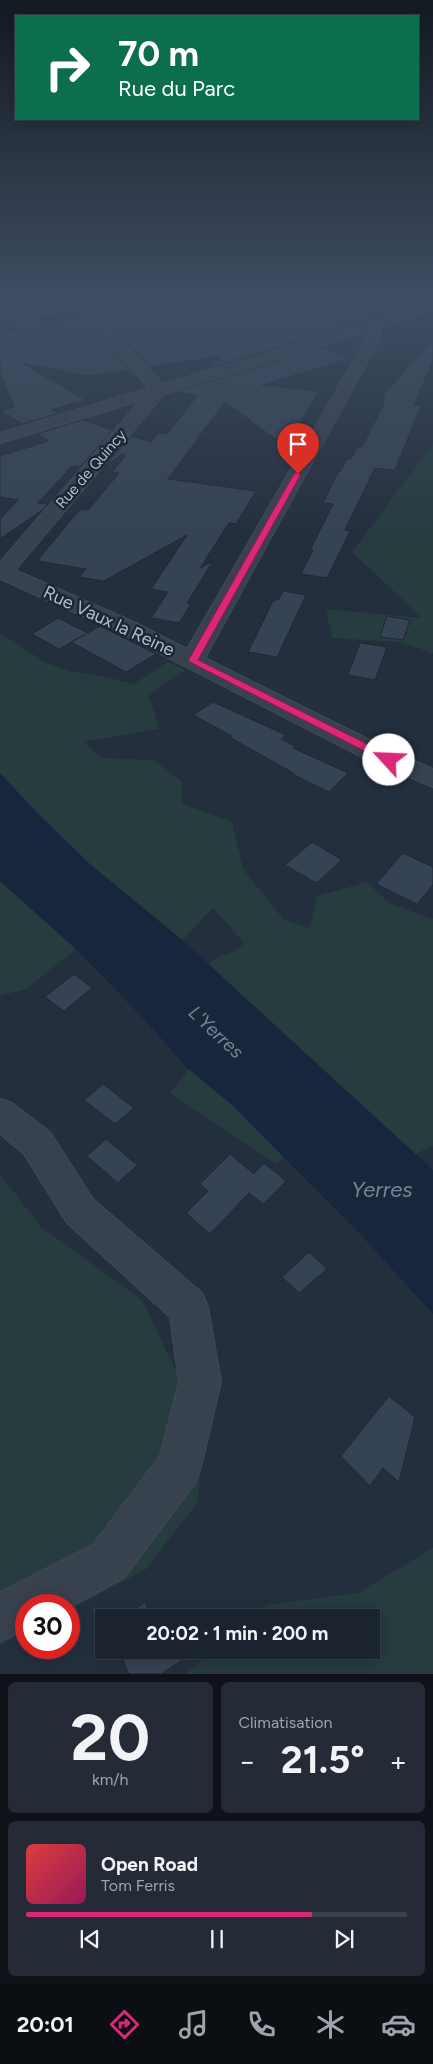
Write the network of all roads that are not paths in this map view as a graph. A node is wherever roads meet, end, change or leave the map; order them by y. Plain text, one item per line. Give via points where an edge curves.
1 (149, 378) edge
2 (196, 378) edge
3 (351, 378) edge
4 (159, 389) junction
5 (0, 438) edge
6 (1, 571) edge
7 (192, 661) junction
8 (433, 780) edge
9 (0, 1114) edge
10 (0, 1616) edge

1 - 4 street
2 - 4 street
3 - 7 street
4 - 5 street
4 - 6 street, Rue de Quincy
6 - 7 street, Rue Vaux la Reine via 128,628
7 - 8 street, Rue Vaux la Reine
9 - 10 street via 37,1143 80,1211 188,1307 200,1382 179,1467 109,1560

